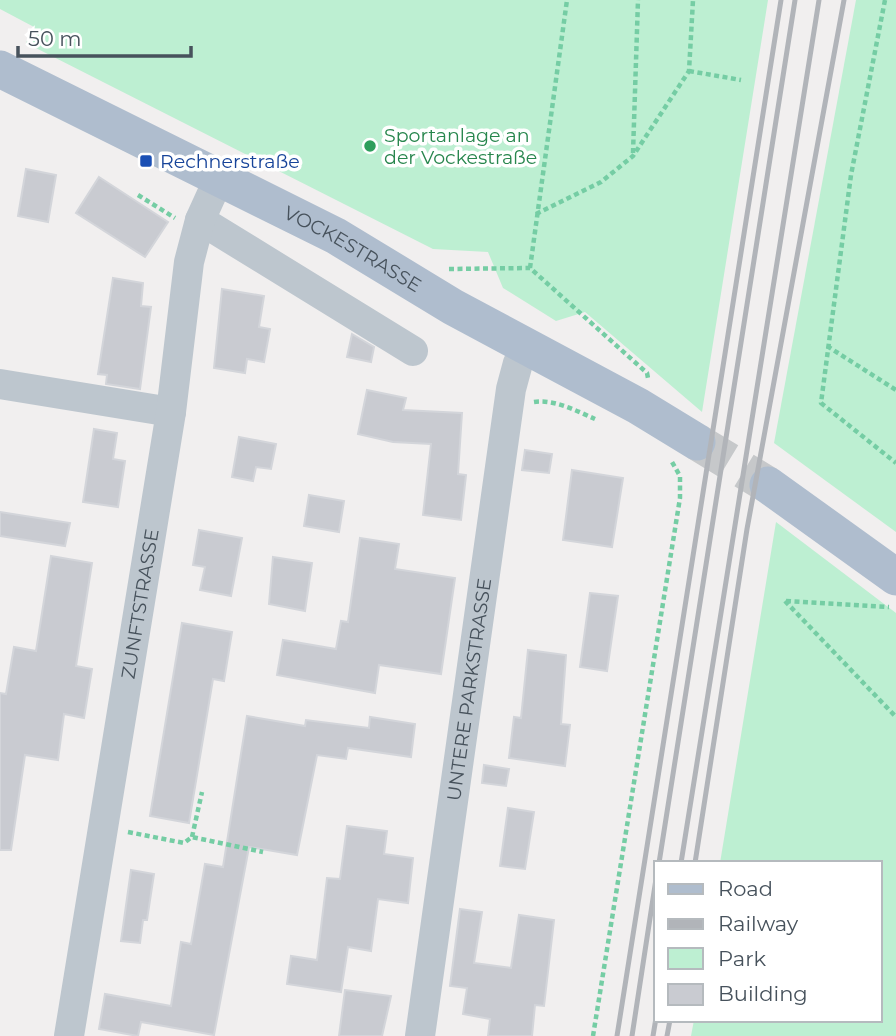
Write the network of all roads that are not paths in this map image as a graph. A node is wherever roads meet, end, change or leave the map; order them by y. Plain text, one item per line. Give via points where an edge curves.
1 (0, 69) edge
2 (220, 176) junction
3 (198, 226) junction
4 (527, 347) junction
5 (413, 351) dead end
6 (0, 384) edge
7 (171, 412) junction
8 (682, 448) tunnel mouth
9 (768, 485) tunnel mouth
10 (896, 577) edge
11 (69, 1036) edge
12 (420, 1036) edge

1 - 2 main road, VOCKESTRASSE
2 - 3 street, ZUNFTSTRASSE
2 - 4 main road, VOCKESTRASSE via 336,236
3 - 5 street
3 - 7 street, ZUNFTSTRASSE via 189,262
4 - 8 main road, VOCKESTRASSE via 638,406
4 - 12 street, UNTERE PARKSTRASSE via 518,363 509,406
6 - 7 street
7 - 11 street, ZUNFTSTRASSE
9 - 10 main road

